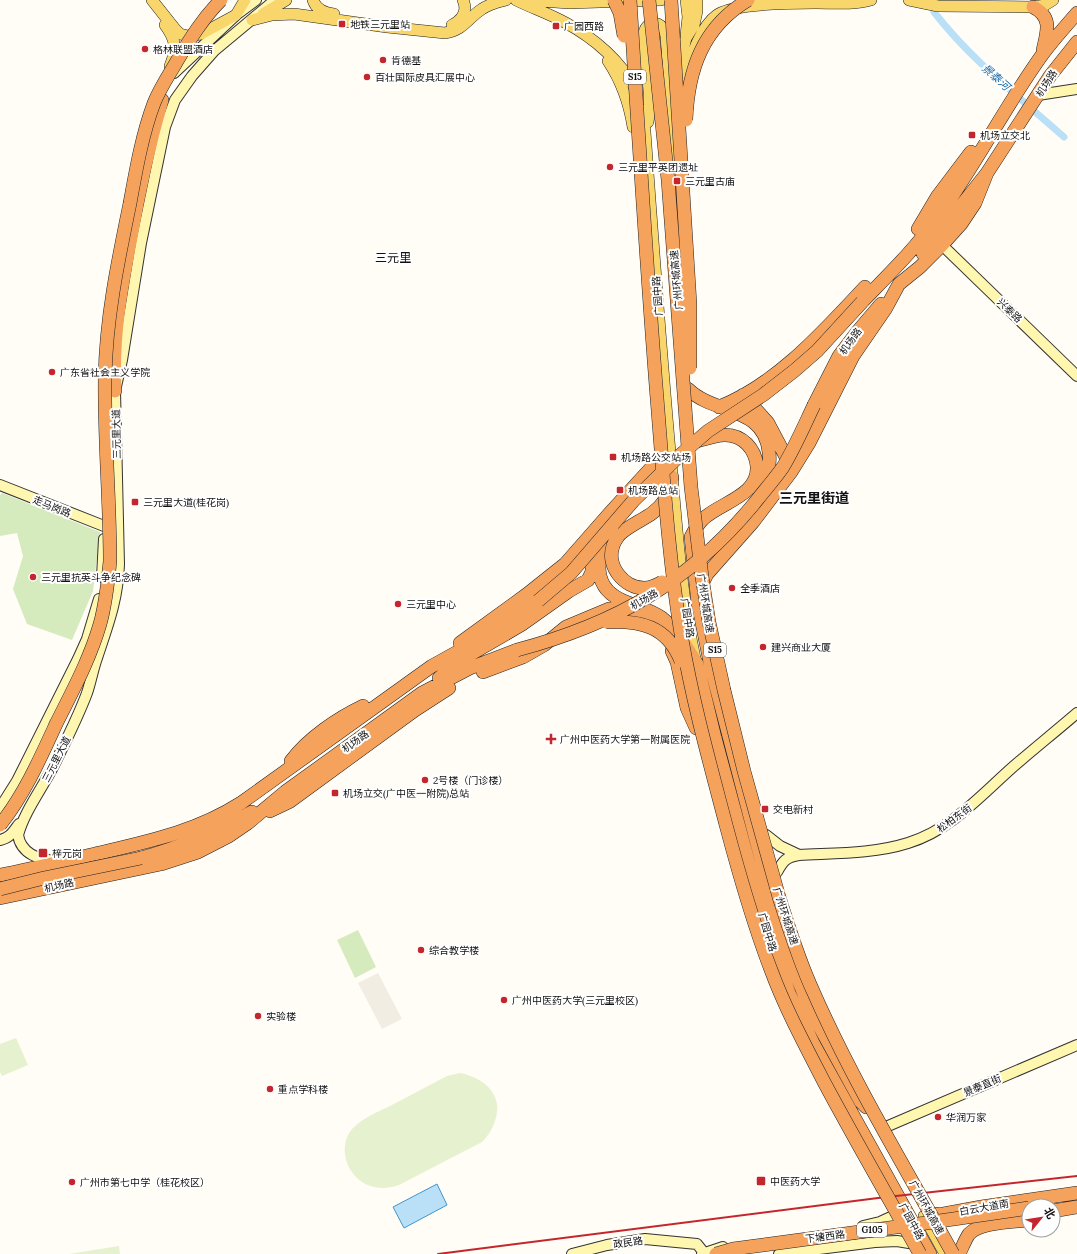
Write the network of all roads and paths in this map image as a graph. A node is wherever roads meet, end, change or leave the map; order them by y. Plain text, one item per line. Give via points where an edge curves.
1 (146, 0) edge
2 (152, 0) edge
3 (221, 0) edge
4 (245, 0) edge
5 (256, 0) edge
6 (275, 0) edge
7 (286, 0) edge
8 (313, 0) edge
9 (463, 0) edge
10 (506, 0) edge
11 (516, 0) edge
12 (525, 0) edge
13 (614, 0) edge
14 (630, 0) edge
15 (649, 0) edge
16 (661, 0) edge
17 (671, 0) edge
18 (686, 0) edge
19 (697, 0) edge
20 (748, 0) edge
21 (871, 0) edge
22 (909, 0) edge
23 (1053, 0) edge
24 (1033, 7) junction
25 (1077, 13) edge
26 (236, 15) junction
27 (252, 20) junction
28 (686, 38) junction
29 (592, 40) junction
30 (189, 42) junction
31 (1077, 42) edge
32 (1042, 55) junction
33 (679, 87) junction
34 (1077, 89) edge
35 (156, 92) junction
36 (1038, 96) junction
37 (671, 108) junction
38 (1007, 108) junction
39 (645, 132) junction
40 (671, 137) junction
41 (640, 153) junction
42 (987, 173) junction
43 (961, 182) junction
44 (679, 191) junction
45 (663, 196) junction
46 (652, 215) junction
47 (666, 227) junction
48 (642, 230) junction
49 (918, 230) junction
50 (942, 245) junction
51 (678, 246) junction
52 (899, 284) junction
53 (682, 287) junction
54 (647, 293) junction
55 (672, 308) junction
56 (658, 309) junction
57 (676, 362) junction
58 (663, 367) junction
59 (1077, 376) edge
60 (688, 389) junction
61 (115, 391) junction
62 (743, 395) junction
63 (654, 399) junction
64 (719, 407) junction
65 (667, 419) junction
66 (691, 438) junction
67 (658, 458) junction
68 (796, 464) junction
69 (672, 477) junction
70 (0, 485) edge
71 (754, 504) junction
72 (624, 512) junction
73 (104, 526) junction
74 (691, 537) junction
75 (576, 553) junction
76 (686, 570) junction
77 (706, 574) junction
78 (698, 604) junction
79 (598, 623) junction
80 (96, 658) junction
81 (696, 664) junction
82 (432, 666) junction
83 (422, 693) junction
84 (717, 693) junction
85 (733, 708) junction
86 (1077, 713) edge
87 (696, 728) junction
88 (368, 738) junction
89 (715, 738) junction
90 (732, 749) junction
91 (703, 758) junction
92 (750, 774) junction
93 (35, 781) dead end
94 (285, 792) junction
95 (715, 803) junction
96 (746, 807) junction
97 (0, 808) edge
98 (259, 815) junction
99 (24, 817) junction
100 (736, 819) junction
101 (0, 825) edge
102 (766, 836) junction
103 (0, 840) edge
104 (800, 855) junction
105 (67, 861) junction
106 (777, 872) junction
107 (2, 876) edge
108 (769, 892) junction
109 (2, 893) edge
110 (1077, 1045) edge
111 (844, 1047) junction
112 (845, 1074) junction
113 (861, 1102) junction
114 (848, 1107) junction
115 (888, 1126) junction
116 (848, 1135) junction
117 (1077, 1193) edge
118 (1077, 1200) edge
119 (1061, 1203) edge
120 (981, 1207) junction
121 (1077, 1207) edge
122 (1021, 1209) edge
123 (1061, 1210) edge
124 (1077, 1213) edge
125 (938, 1215) junction
126 (1061, 1215) edge
127 (893, 1216) junction
128 (1021, 1216) edge
129 (1021, 1221) edge
130 (986, 1225) junction
131 (909, 1243) junction
132 (572, 1254) edge
133 (707, 1254) edge
134 (737, 1254) edge
135 (778, 1254) edge
136 (914, 1254) edge
137 (920, 1254) edge
138 (930, 1254) edge
139 (945, 1254) edge
140 (953, 1254) edge
141 (959, 1254) edge

1 - 35 main road via 171,34 175,47 170,66
2 - 26 main road via 174,29 184,36 201,34
3 - 30 highway, bridge via 206,16
4 - 26 main road
5 - 26 main road, 三元里大道
6 - 27 main road, 三元里大道
7 - 27 main road
8 - 9 main road via 319,9 330,14 444,27 451,26 460,19 466,10
10 - 27 main road via 487,6 461,28 445,33 294,14 278,14
11 - 29 main road, 广园中路 via 567,23
12 - 16 main road via 569,3
13 - 41 highway, bridge via 622,19
14 - 41 highway, S15, bridge
15 - 66 highway, 广州环城高速 / S15, bridge
17 - 44 highway, bridge
18 - 28 main road
19 - 28 main road via 694,25
20 - 44 highway, bridge via 731,11 714,29 693,70 686,105
21 - 40 main road via 848,3 767,4 729,9 716,16 706,26 689,63
22 - 24 main road via 938,6
23 - 24 main road via 1045,5
24 - 32 highway via 1039,10 1047,21
25 - 32 highway, 机场路
26 - 35 main road, 三元里大道
27 - 61 main road, 三元里大道 via 225,41 202,64 182,89 170,112 143,229
28 - 33 main road
28 - 37 main road via 676,75
29 - 39 main road, 广园中路 via 608,53 634,86 642,108
29 - 48 main road via 615,72 628,101 635,144
30 - 61 highway, bridge via 167,86 152,133 140,186 119,300 114,362
30 - 101 highway, bridge via 161,88 150,113 113,289 105,376 110,561 102,614 90,654 40,759 23,792
31 - 36 highway, 机场路 via 1056,67
32 - 38 highway, 机场路
33 - 37 main road
33 - 40 main road
34 - 36 main road
35 - 73 main road, 三元里大道 via 147,112 135,160 102,329 99,389
36 - 42 highway, 机场路
37 - 39 main road via 666,36 664,29 655,23 648,25 644,39 649,98 649,116
37 - 45 main road, 广园中路 via 662,155
38 - 43 highway, 机场路
38 - 49 highway via 983,134 937,197
39 - 46 main road, 广园中路
40 - 44 main road
41 - 137 highway, S15, bridge via 672,568 688,671 712,775 757,931 782,996 836,1104
42 - 50 highway via 968,214
42 - 52 highway, 机场路
43 - 49 highway
43 - 66 highway, 机场路, bridge via 924,235 827,340 769,391 717,425
44 - 45 main road
44 - 51 main road
44 - 66 highway, bridge via 691,330
45 - 47 main road, 广园中路
46 - 48 main road
46 - 56 main road, 广园中路
47 - 51 main road
47 - 55 main road, 广园中路
48 - 54 main road
49 - 62 highway via 811,342 775,373
50 - 52 highway
50 - 59 main road, 兴泰路
51 - 53 main road
52 - 68 highway via 853,356
52 - 71 highway, 机场路, bridge via 848,343 783,466
53 - 55 main road
53 - 60 main road
54 - 56 main road
54 - 63 main road
55 - 57 main road, 广园中路
56 - 58 main road, 广园中路
57 - 60 main road
57 - 74 main road, 广园中路
58 - 63 main road
58 - 65 main road, 广园中路
60 - 64 highway via 702,400
61 - 80 main road, 三元里大道 via 119,575 109,626
62 - 64 highway
62 - 68 highway via 768,423 786,457
63 - 65 main road
63 - 67 main road
64 - 71 highway, bridge via 748,418 762,432 768,446 766,480
65 - 67 main road
65 - 69 main road, 广园中路
66 - 72 highway, 机场路, bridge
66 - 74 highway via 719,434 739,438 753,452 757,465 756,478 749,489 703,520
66 - 140 highway, 广州环城高速 / S15, bridge via 697,538 714,648 744,771 788,924 812,989 838,1045
67 - 75 highway
68 - 77 highway via 763,510
69 - 76 highway, bridge via 662,504 624,529 612,546 612,555 614,568 620,577 634,586 646,588
69 - 81 main road, 广园中路 via 687,618
70 - 73 main road, 走马岗路
71 - 76 highway, 机场路, bridge via 727,534
72 - 81 highway, bridge via 607,536 599,557 601,580 612,594 662,618 680,638
72 - 82 highway, 机场路, bridge via 571,572 538,601 490,634
73 - 97 main road, 三元里大道 via 102,582 97,610 87,639 21,774
74 - 78 highway, 广园中路
75 - 82 highway via 553,574
75 - 83 highway via 587,558 592,566 592,574 588,580 516,629 459,661
76 - 79 highway, 机场路, bridge via 659,590
77 - 78 highway
77 - 85 main road via 718,644
78 - 84 highway, 广园中路
79 - 83 highway, 机场路, bridge via 570,635 517,650 470,668
79 - 87 highway, bridge via 632,622 650,627 659,631 674,646 681,662
80 - 93 main road
80 - 99 main road, 三元里大道 via 79,711 54,765
81 - 89 highway, 广园中路
82 - 105 highway, 机场路 via 390,696 362,706 315,736 302,747 283,772 231,809 193,828 138,845
83 - 88 highway, 机场路
84 - 85 main road
84 - 90 highway, 广园中路
85 - 92 main road
86 - 104 main road, 松柏东街 via 939,830 891,847
87 - 88 highway via 687,708 677,662 665,639 641,617 614,608 566,627 544,645 522,657 445,690
87 - 91 main road
88 - 94 highway, 机场路
88 - 98 highway via 289,802
89 - 91 main road
89 - 100 highway, 广园中路
90 - 92 main road
90 - 96 highway, 广园中路
91 - 95 main road
92 - 102 main road
94 - 98 highway, 机场路
94 - 109 highway, bridge via 209,833 167,850 141,858 44,878
95 - 100 main road
95 - 116 main road via 739,891 765,966 800,1047
96 - 102 main road
96 - 108 highway, 广园中路
98 - 109 highway, 机场路 via 219,841 181,858 146,867
99 - 103 main road via 10,836
99 - 105 main road, 三元里大道 via 18,835 28,852 47,860
100 - 114 highway, 广园中路 via 780,972 804,1025
102 - 104 main road
102 - 106 main road
104 - 106 main road via 785,860
105 - 107 highway
106 - 108 main road
106 - 111 main road via 809,971
108 - 112 highway, 广园中路 via 782,939 801,988
110 - 115 main road, 景泰直街
111 - 112 main road
111 - 115 main road
112 - 113 highway, 广园中路
113 - 115 highway
113 - 139 main road, 广园中路
114 - 116 main road
114 - 138 highway, 广园中路
115 - 125 highway
116 - 127 main road
117 - 120 highway, 白云大道南
118 - 119 highway
120 - 125 highway, 白云大道南
120 - 130 highway via 978,1217
121 - 123 highway
122 - 133 highway, 下塘西路 / G105, bridge
124 - 126 highway
125 - 141 main road
127 - 131 main road
127 - 133 main road, 下塘西路 via 869,1225 737,1244
128 - 134 highway, 下塘西路 / G105, bridge
129 - 130 highway, 白云大道南
130 - 141 highway, 白云大道南 via 969,1234
131 - 135 main road, 下塘西路 via 875,1242
131 - 136 main road
132 - 133 main road, 政民路 via 645,1238 697,1244

